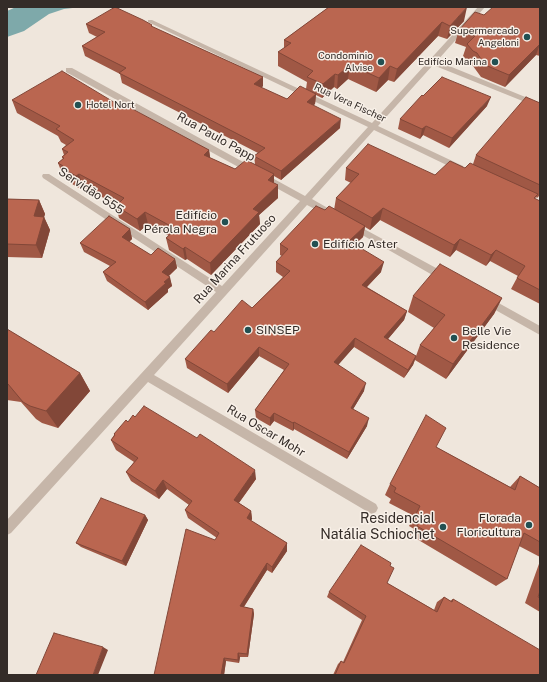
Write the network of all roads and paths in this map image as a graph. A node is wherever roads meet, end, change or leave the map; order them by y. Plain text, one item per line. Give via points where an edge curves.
1 (482, 7) edge
2 (150, 21) dead end
3 (432, 62) junction
4 (69, 70) dead end
5 (540, 106) edge
6 (373, 126) junction
7 (471, 172) edge
8 (46, 176) dead end
9 (307, 200) junction
10 (451, 281) edge
11 (223, 292) junction
12 (478, 296) edge
13 (540, 331) edge
14 (147, 376) junction
15 (372, 508) dead end
16 (7, 529) edge

1 - 3 street, Rua Marina Frutuoso
2 - 6 street, Rua Vera Fischer
3 - 5 street
3 - 6 street, Rua Marina Frutuoso
4 - 9 street, Rua Paulo Papp
6 - 7 street, Rua Vera Fischer
6 - 9 street, Rua Marina Frutuoso
8 - 11 street, Servidão 555
9 - 10 street, Rua Paulo Papp
9 - 11 street, Rua Marina Frutuoso
11 - 14 street, Rua Marina Frutuoso
12 - 13 street
14 - 15 street, Rua Oscar Mohr
14 - 16 street, Rua Marina Frutuoso

